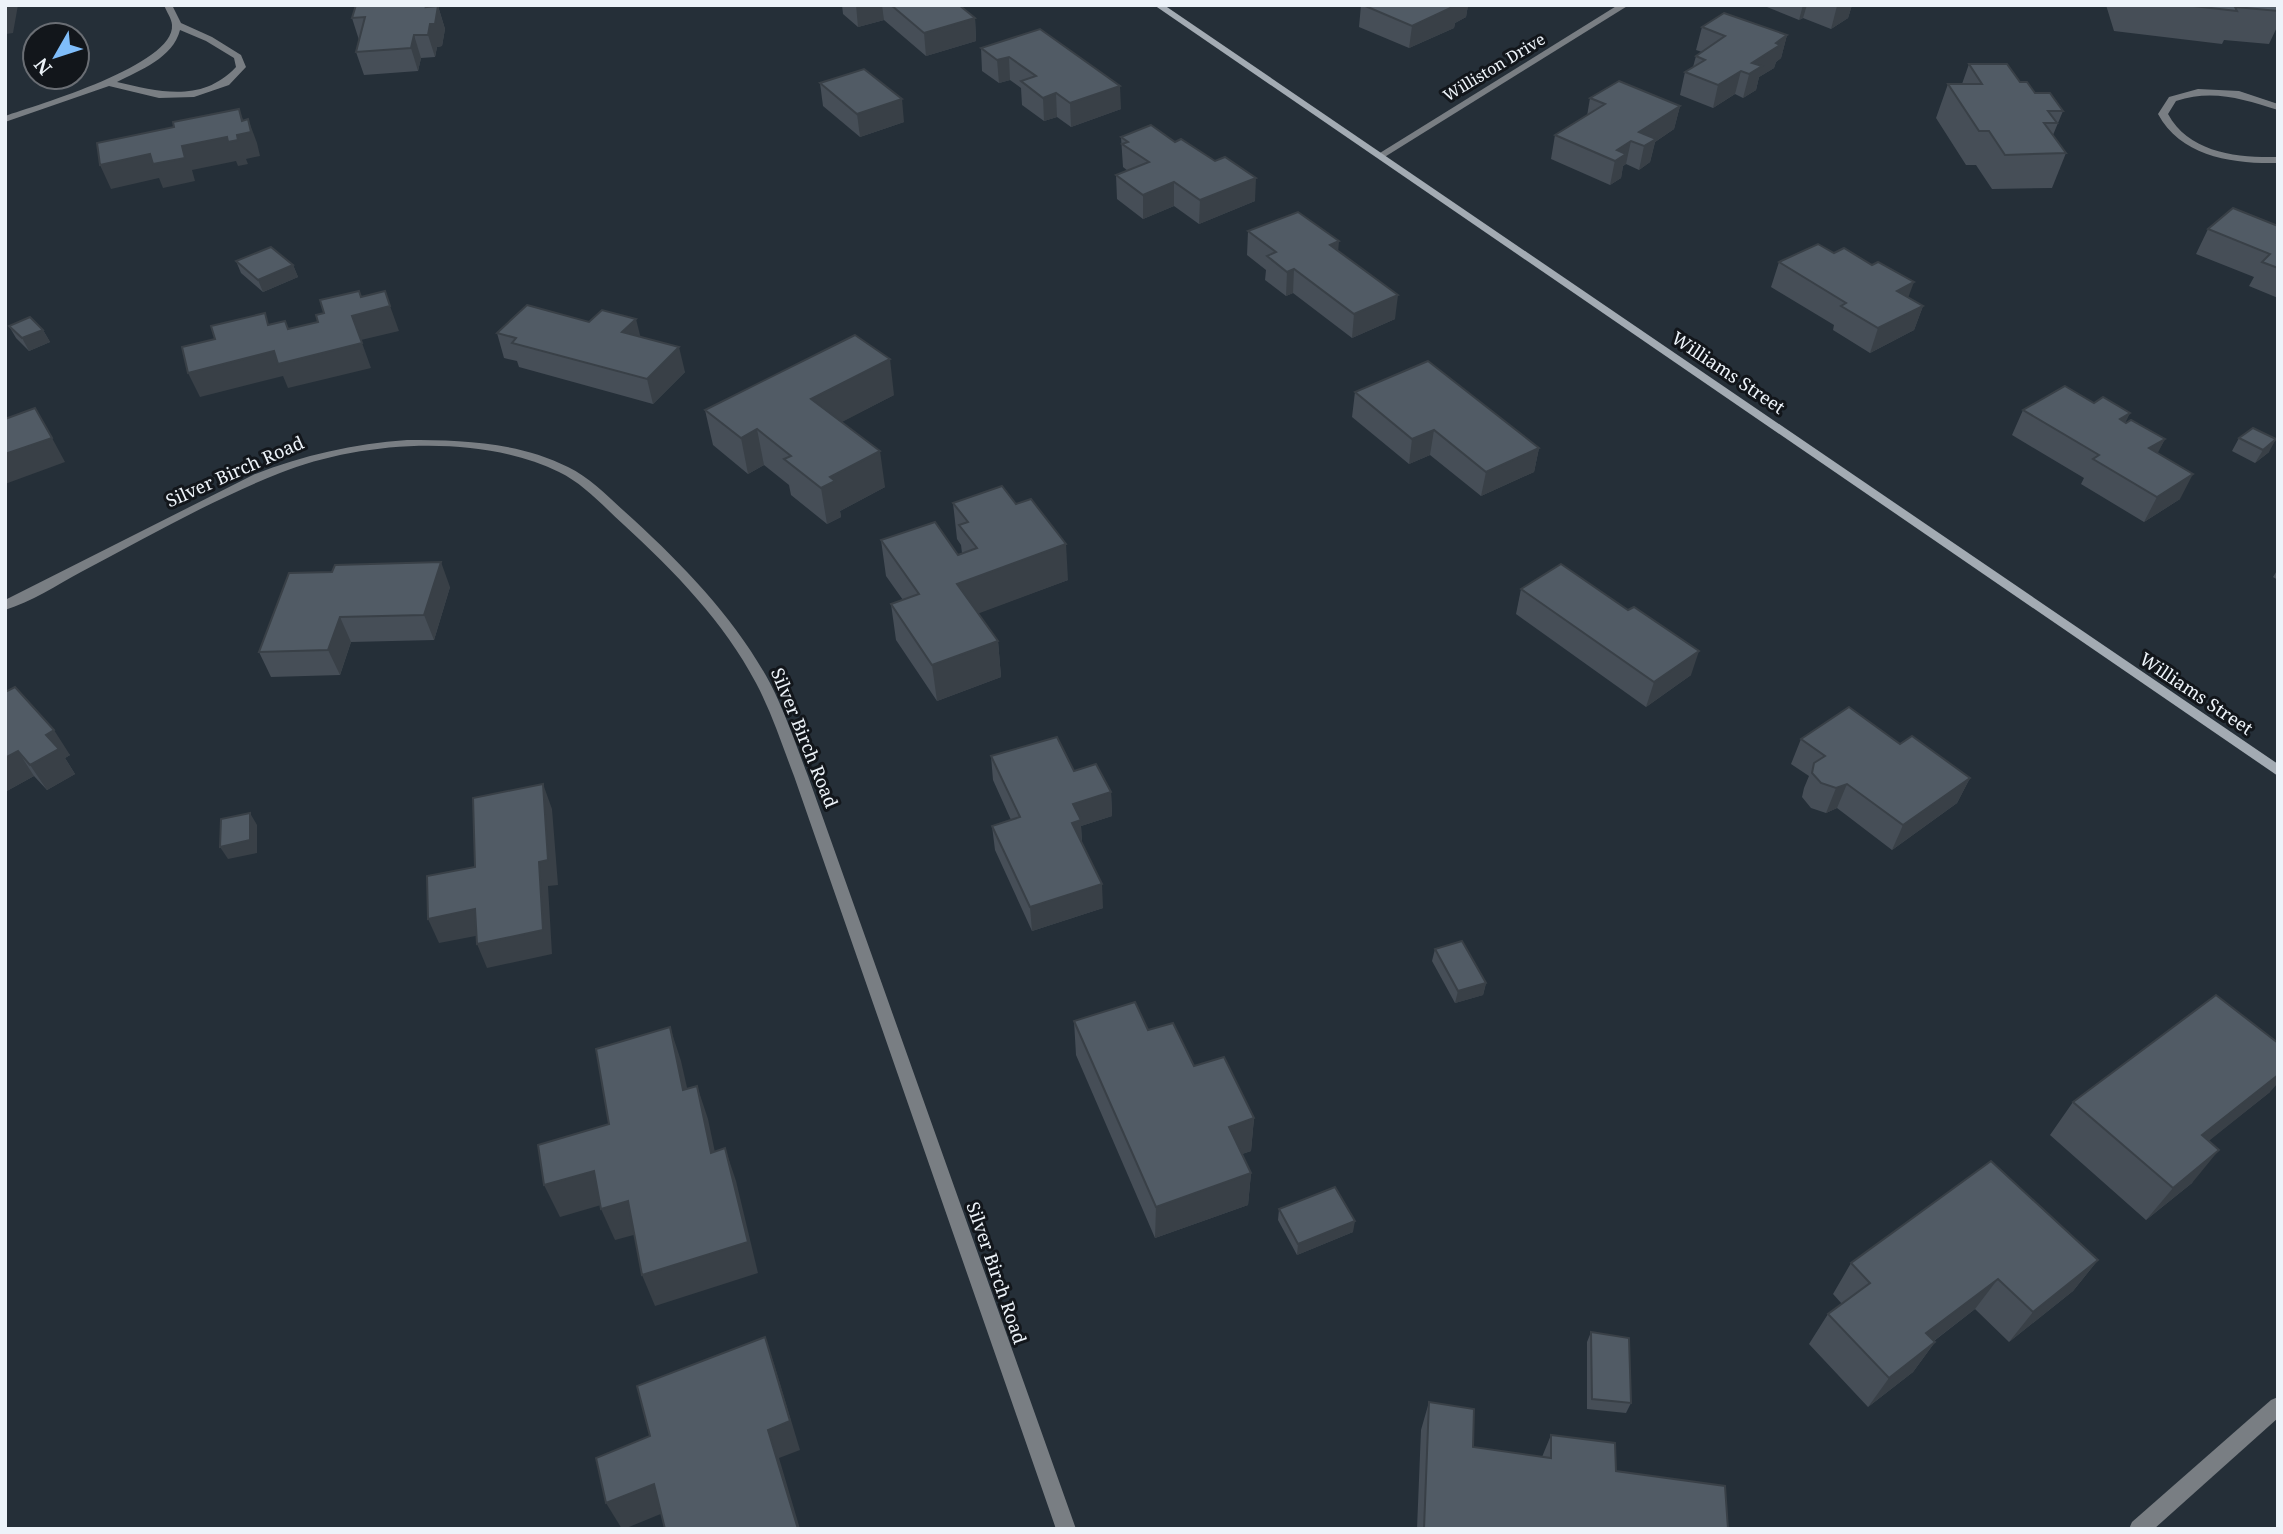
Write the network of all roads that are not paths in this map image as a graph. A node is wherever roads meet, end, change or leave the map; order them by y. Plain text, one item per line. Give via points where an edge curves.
1 (168, 5) edge
2 (1158, 5) edge
3 (1625, 5) edge
4 (177, 26) junction
5 (108, 83) junction
6 (2278, 107) edge
7 (5, 119) edge
8 (1380, 156) junction
9 (2278, 160) edge
10 (5, 606) edge
11 (2278, 771) edge
12 (2278, 1406) edge
13 (1066, 1529) edge
14 (2139, 1529) edge

1 - 4 street
2 - 8 main road, Williams Street
3 - 8 street, Williston Drive
4 - 5 street via 172,40 159,52
4 - 5 street via 238,57 237,73 216,87 181,96
5 - 7 street
6 - 9 street via 2232,93 2197,92 2172,99 2163,114 2174,132 2203,149 2242,159
8 - 11 main road, Williams Street
10 - 13 street, Silver Birch Road via 205,503 316,457 385,446 474,447 548,464 584,483 649,541 696,592 744,652 772,703
12 - 14 street

